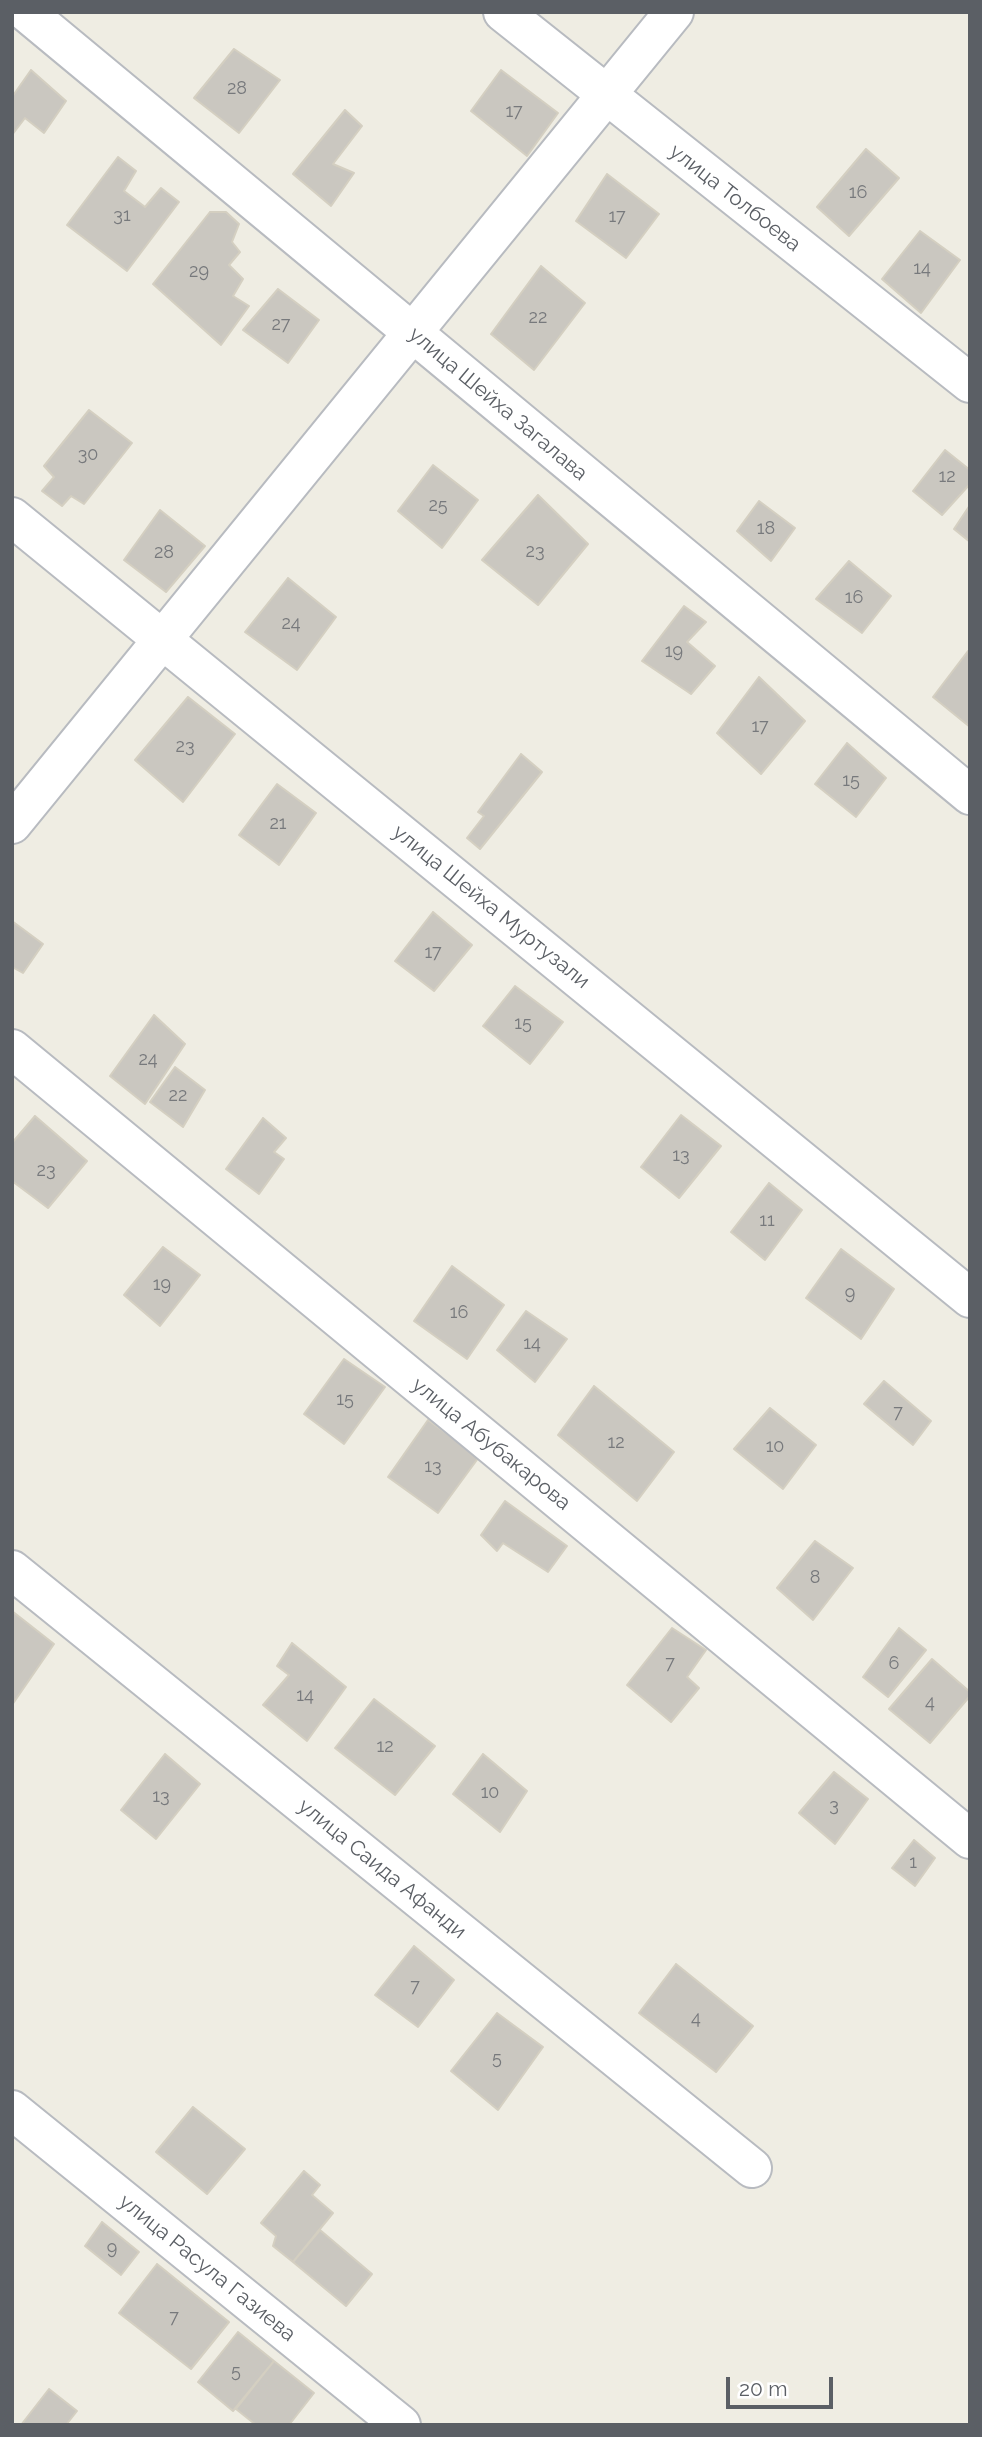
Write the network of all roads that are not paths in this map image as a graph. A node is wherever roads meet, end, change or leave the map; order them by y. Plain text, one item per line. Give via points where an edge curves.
1 (26, 12) edge
2 (503, 12) edge
3 (674, 12) edge
4 (605, 96) junction
5 (413, 333) junction
6 (970, 383) edge
7 (12, 517) edge
8 (162, 639) junction
9 (970, 795) edge
10 (12, 824) edge
11 (12, 1049) edge
12 (970, 1298) edge
13 (12, 1570) edge
14 (970, 1839) edge
15 (12, 2110) edge
16 (752, 2168) dead end
17 (401, 2425) edge

1 - 5 street, улица Шейха Загалава
2 - 4 street, улица Толбоева
3 - 4 street
4 - 5 street
4 - 6 street, улица Толбоева
5 - 8 street
5 - 9 street, улица Шейха Загалава
7 - 8 street, улица Шейха Муртузали
8 - 10 street
8 - 12 street, улица Шейха Муртузали
11 - 14 street, улица Абубакарова
13 - 16 street, улица Саида Афанди
15 - 17 street, улица Расула Газиева

